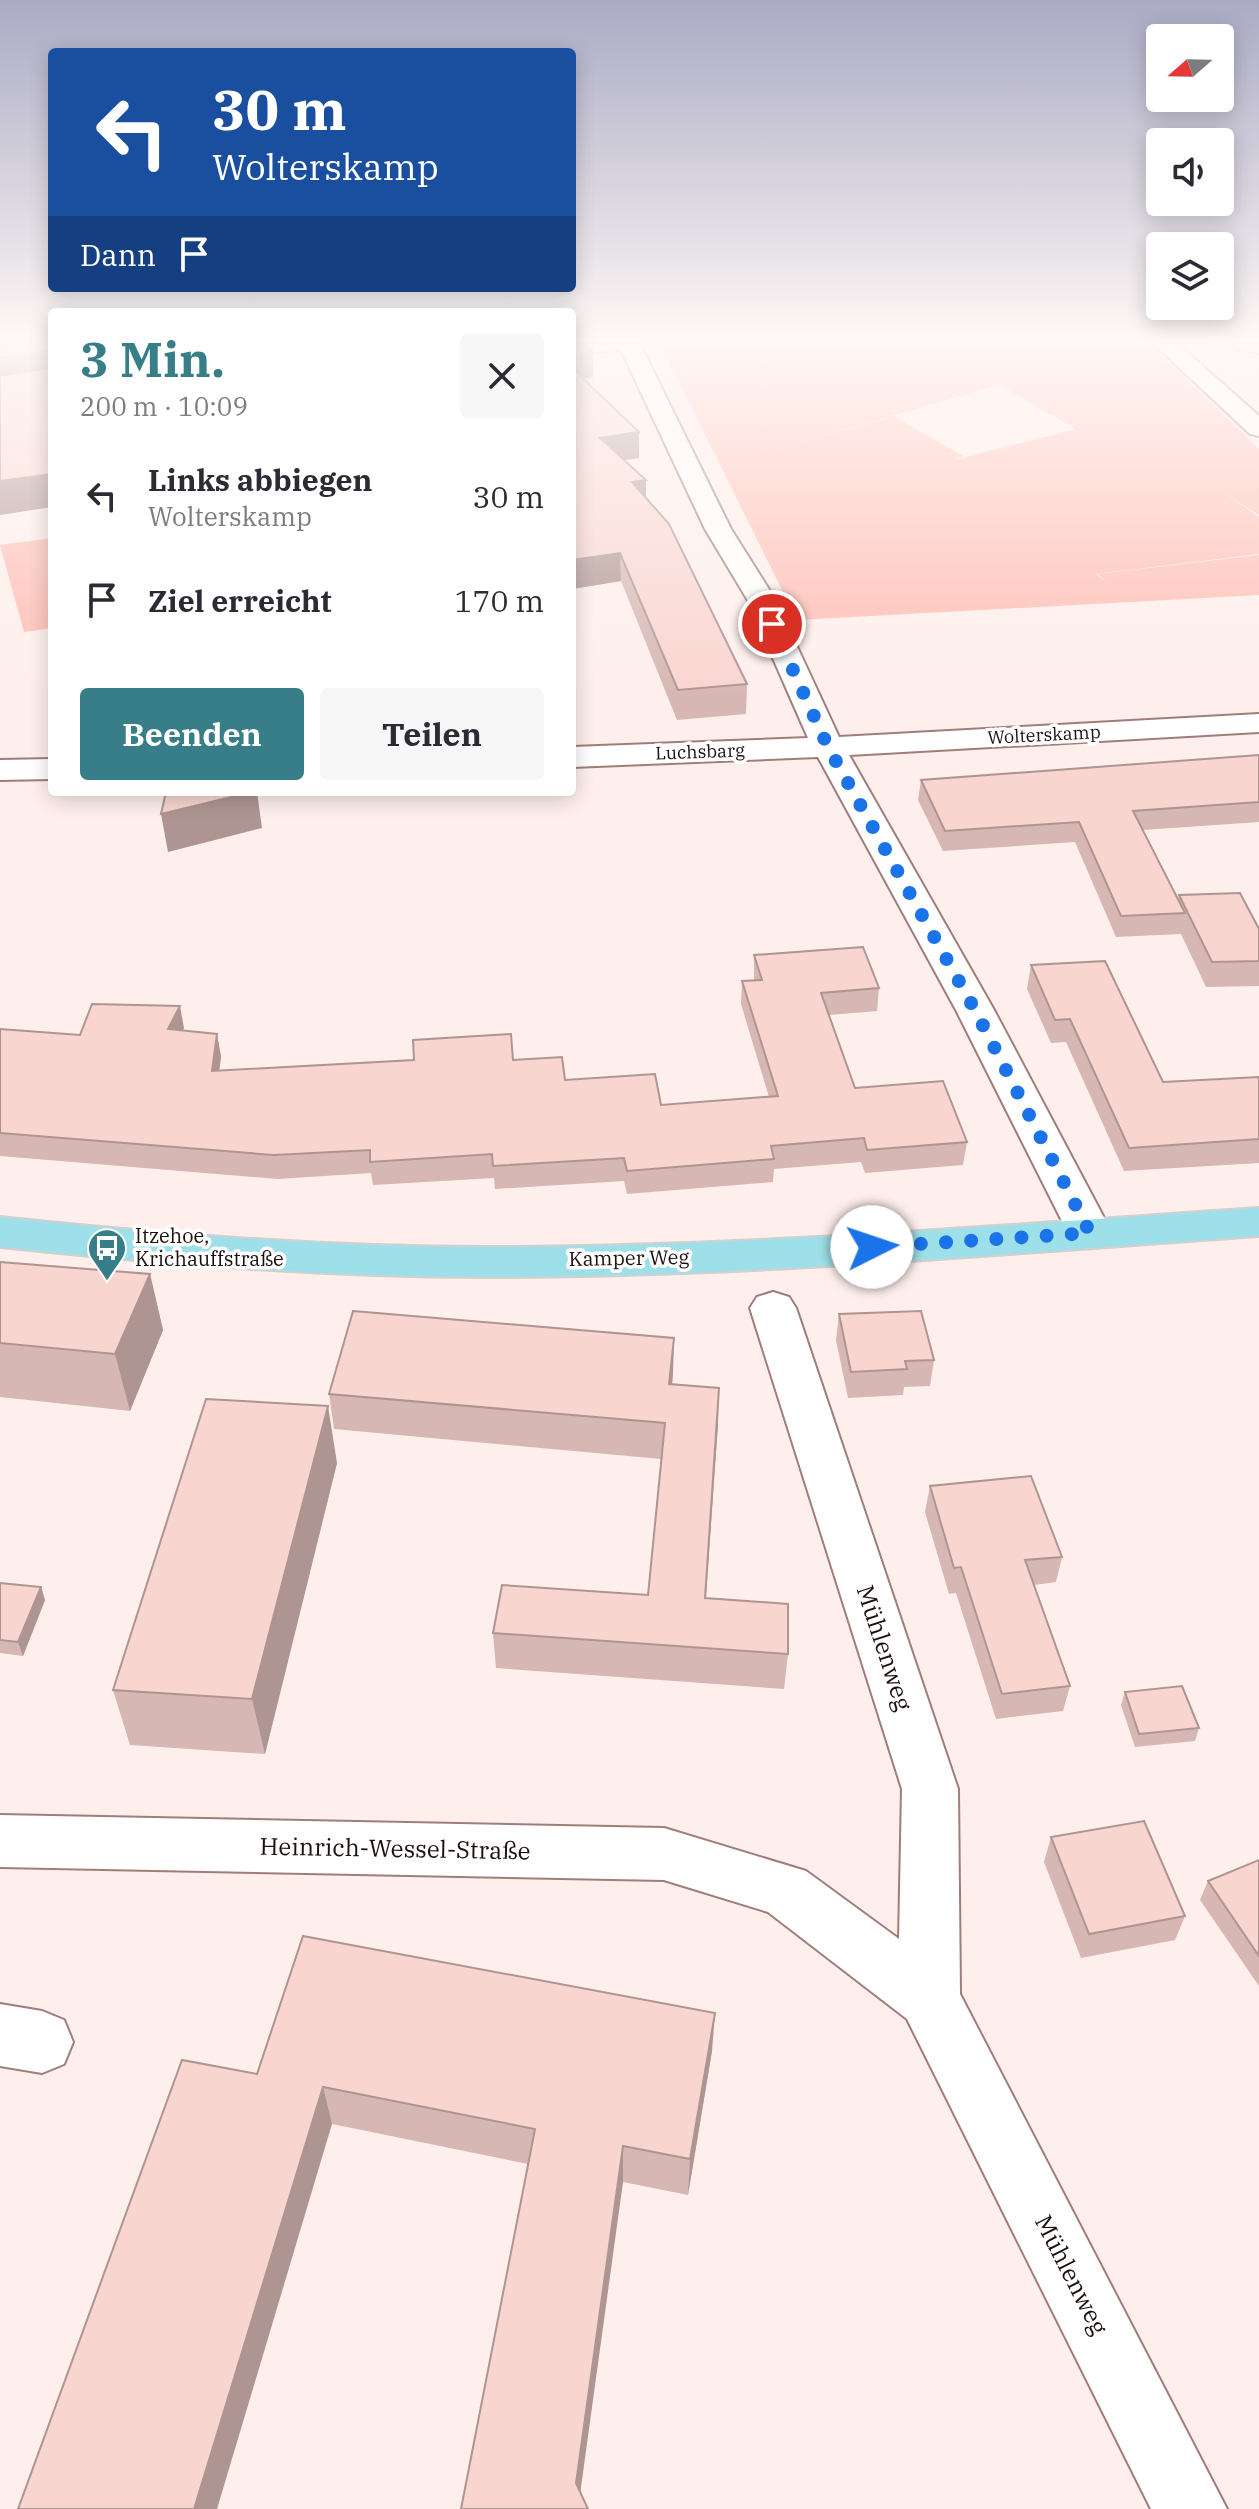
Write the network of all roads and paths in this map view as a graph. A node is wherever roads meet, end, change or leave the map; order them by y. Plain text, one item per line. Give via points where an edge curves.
1 (685, 461) edge
2 (1259, 723) edge
3 (828, 747) junction
4 (576, 757) edge
5 (48, 769) edge
6 (0, 770) edge
7 (1259, 1222) edge
8 (0, 1232) edge
9 (1090, 1233) junction
10 (773, 1308) dead end
11 (0, 1841) edge
12 (785, 1890) joint
13 (929, 1998) junction
14 (1190, 2509) edge

1 - 3 street via 718,529 761,599
2 - 3 street, Wolterskamp
3 - 4 street, Luchsbarg
3 - 9 street via 975,1010
5 - 6 street
7 - 9 main road, Kamper Weg
8 - 9 main road, Kamper Weg via 223,1254 489,1262 755,1255
10 - 13 street, Mühlenweg via 930,1789
11 - 12 street, Heinrich-Wessel-Straße via 664,1854
12 - 13 street, Mühlenweg
13 - 14 street, Mühlenweg

